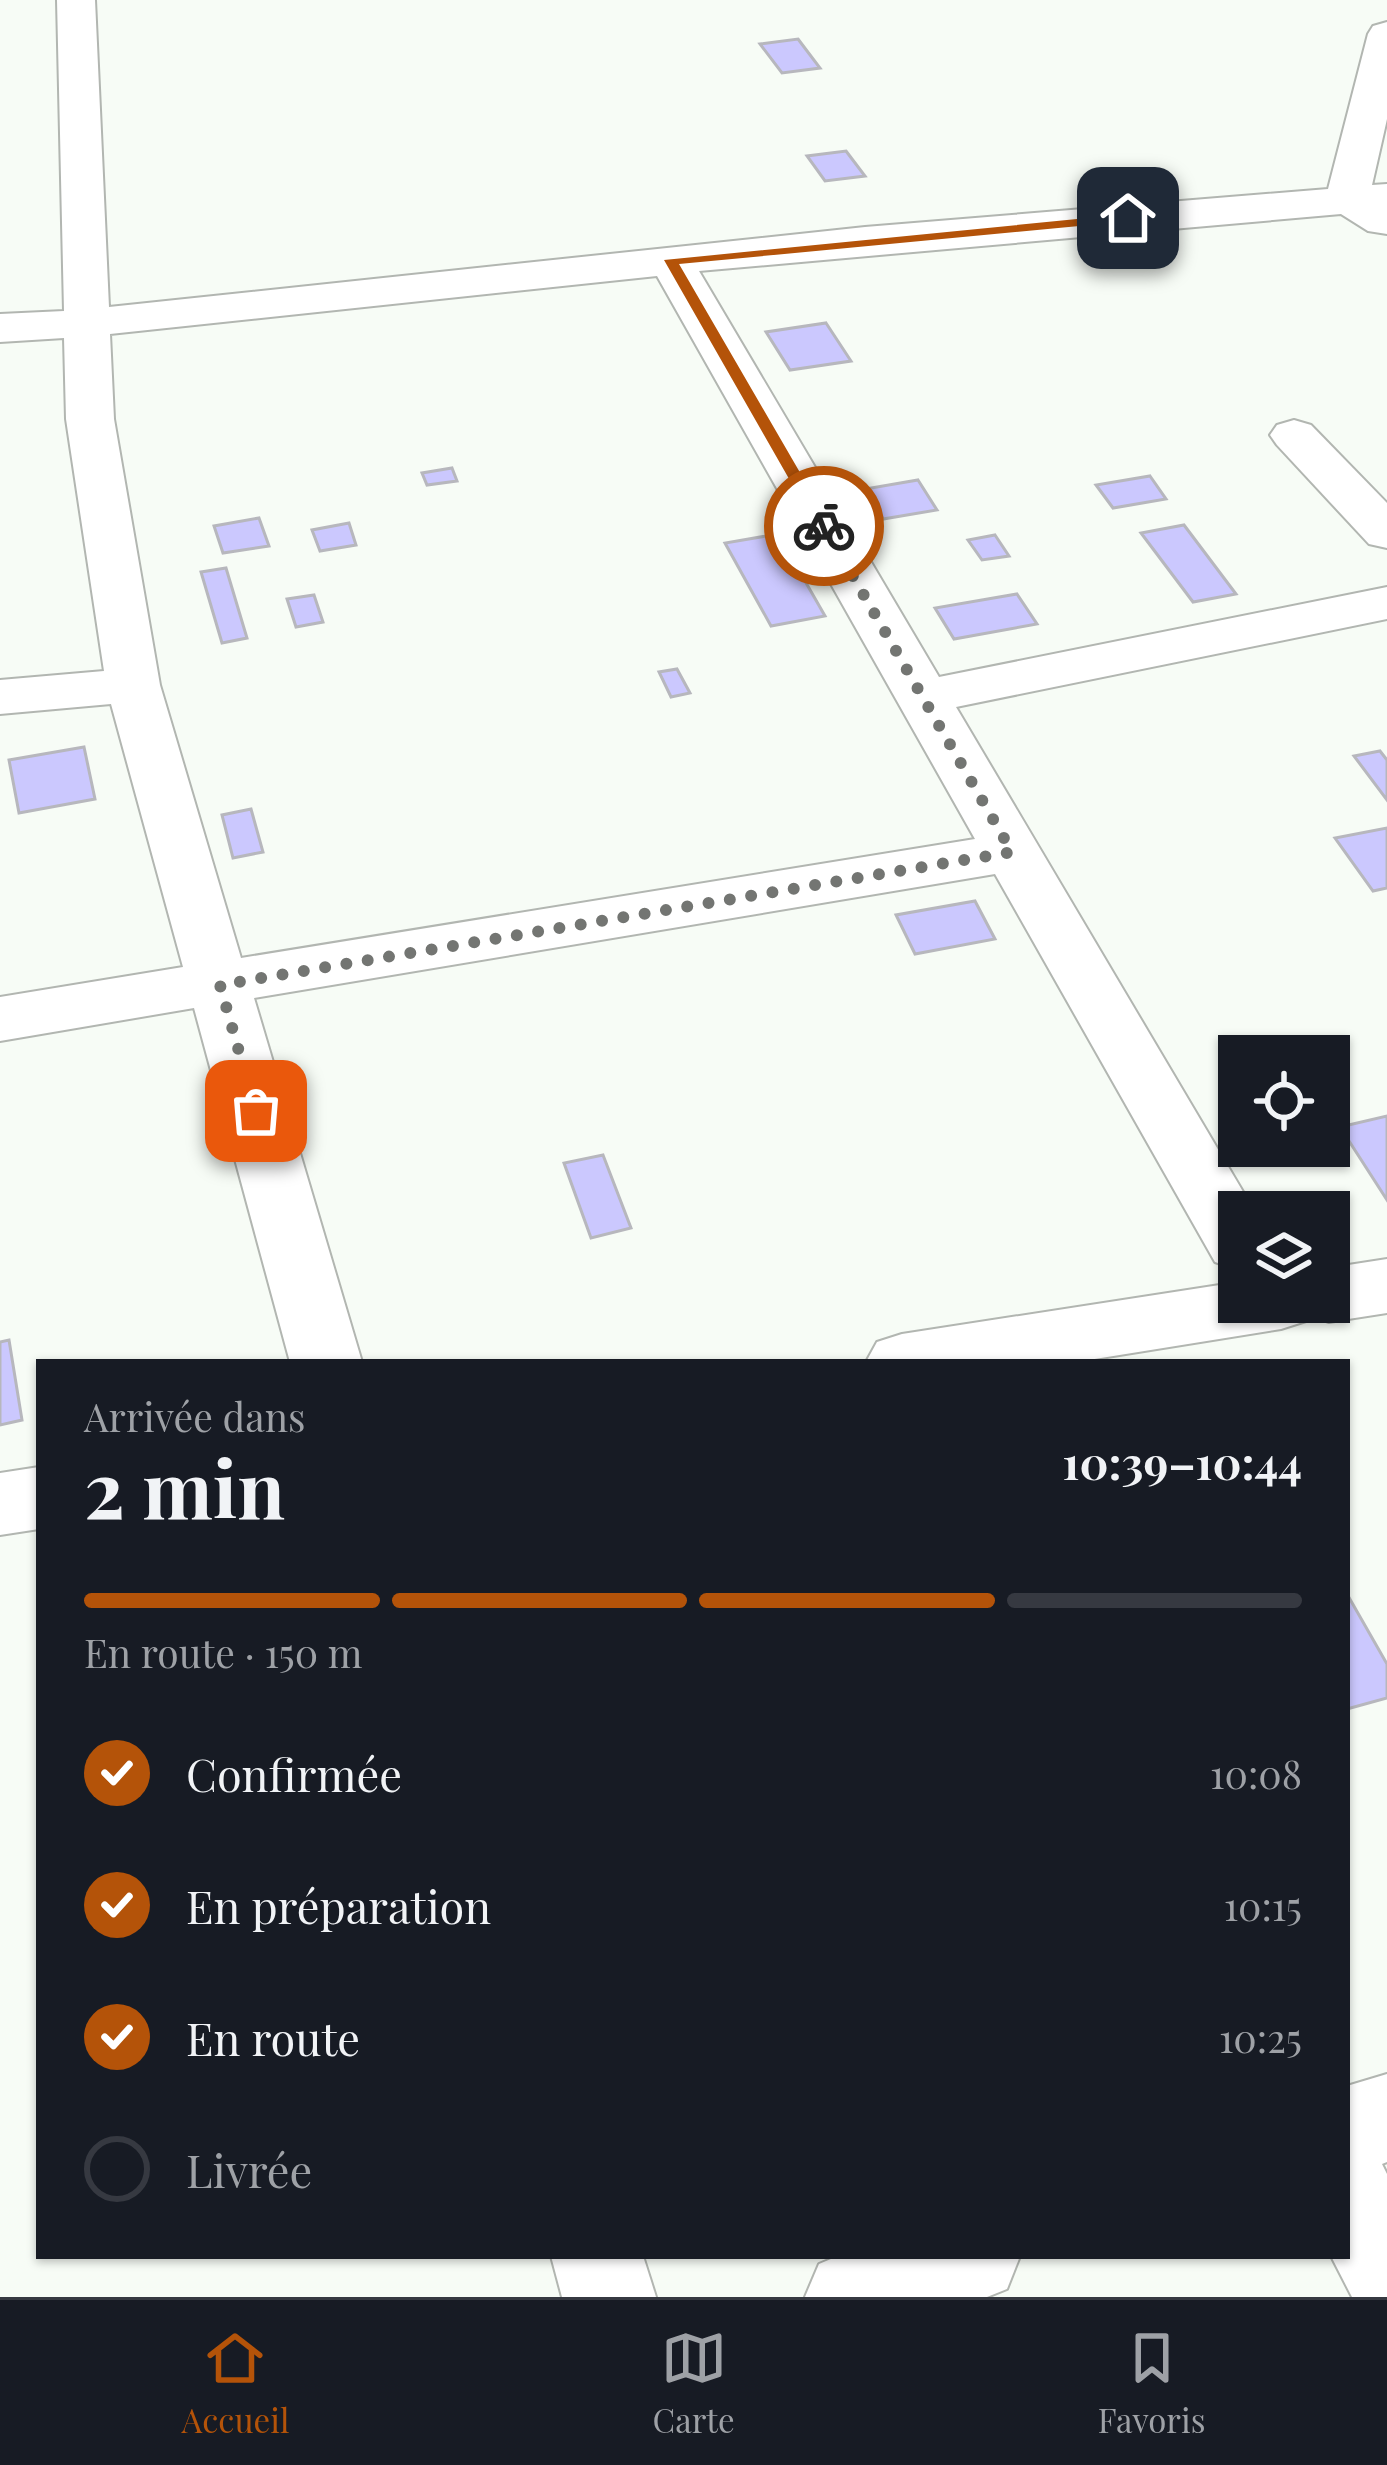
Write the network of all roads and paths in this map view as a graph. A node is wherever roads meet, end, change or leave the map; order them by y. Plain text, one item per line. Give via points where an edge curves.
1 (76, 0) edge
2 (1387, 34) edge
3 (1374, 201) edge
4 (1387, 224) edge
5 (670, 260) junction
6 (87, 323) junction
7 (0, 328) edge
8 (1294, 434) dead end
9 (1387, 533) edge
10 (1387, 603) edge
11 (133, 685) junction
12 (0, 697) edge
13 (922, 697) junction
14 (1012, 852) junction
15 (220, 985) junction
16 (0, 1019) edge
17 (1218, 1208) edge
18 (1387, 1286) edge
19 (1350, 1292) edge
20 (1218, 1311) edge
21 (325, 1359) edge
22 (921, 1359) edge
23 (36, 1498) edge
24 (0, 1504) edge
25 (1387, 2118) edge
26 (1350, 2130) edge
27 (1350, 2198) edge
28 (598, 2259) edge
29 (965, 2259) edge
30 (1387, 2267) edge
31 (609, 2297) edge
32 (852, 2297) edge

1 - 6 street
2 - 3 street
3 - 4 street
3 - 5 street
5 - 6 street
5 - 13 street
6 - 7 street
6 - 11 street via 90,418
8 - 9 street
10 - 13 street
11 - 12 street
11 - 15 street
13 - 14 street
14 - 15 street
14 - 17 street
15 - 16 street
15 - 21 street
18 - 19 street
20 - 22 street
23 - 24 street
25 - 26 street
27 - 30 street
28 - 31 street
29 - 32 street

